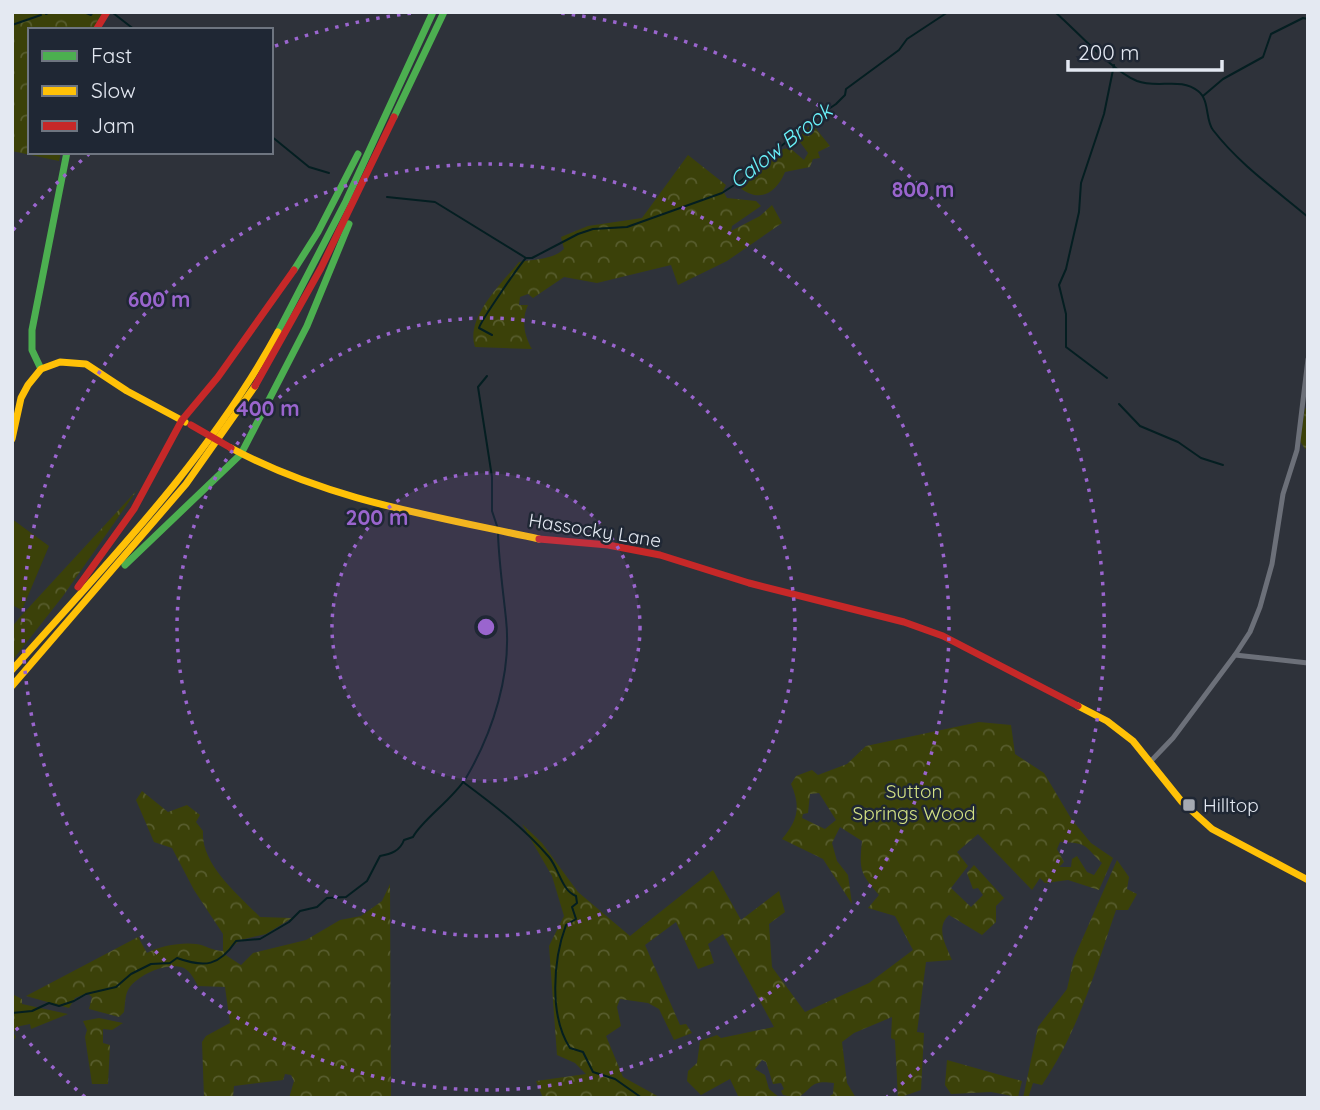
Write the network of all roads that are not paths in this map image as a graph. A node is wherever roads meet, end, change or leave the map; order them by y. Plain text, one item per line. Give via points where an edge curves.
1 (107, 12) edge
2 (433, 12) edge
3 (444, 12) edge
4 (97, 28) edge
5 (391, 100) junction
6 (376, 153) junction
7 (68, 154) edge
8 (1308, 359) edge
9 (41, 369) junction
10 (182, 420) junction
11 (12, 439) edge
12 (241, 454) junction
13 (67, 622) junction
14 (48, 629) junction
15 (1235, 655) junction
16 (1308, 663) edge
17 (12, 670) edge
18 (12, 686) edge
19 (1152, 763) junction
20 (1308, 880) edge

1 - 4 main road
2 - 5 main road
3 - 6 main road
5 - 10 main road via 285,284
5 - 14 main road via 313,263 247,383 184,471
6 - 12 main road via 307,326
6 - 13 main road via 298,314 254,388 186,484
7 - 9 main road via 32,330 32,350
8 - 15 street via 1297,450 1283,494 1272,564 1255,620
9 - 10 main road, Hassocky Lane via 60,362 86,364
9 - 11 main road via 21,398
10 - 12 main road, Hassocky Lane, bridge
10 - 14 main road via 134,509
12 - 13 main road
12 - 19 main road, Hassocky Lane via 342,496 540,538 660,555 904,622 943,636 1107,721
13 - 18 main road
14 - 17 main road
15 - 16 street
15 - 19 street
19 - 20 main road, Hassocky Lane via 1212,829

